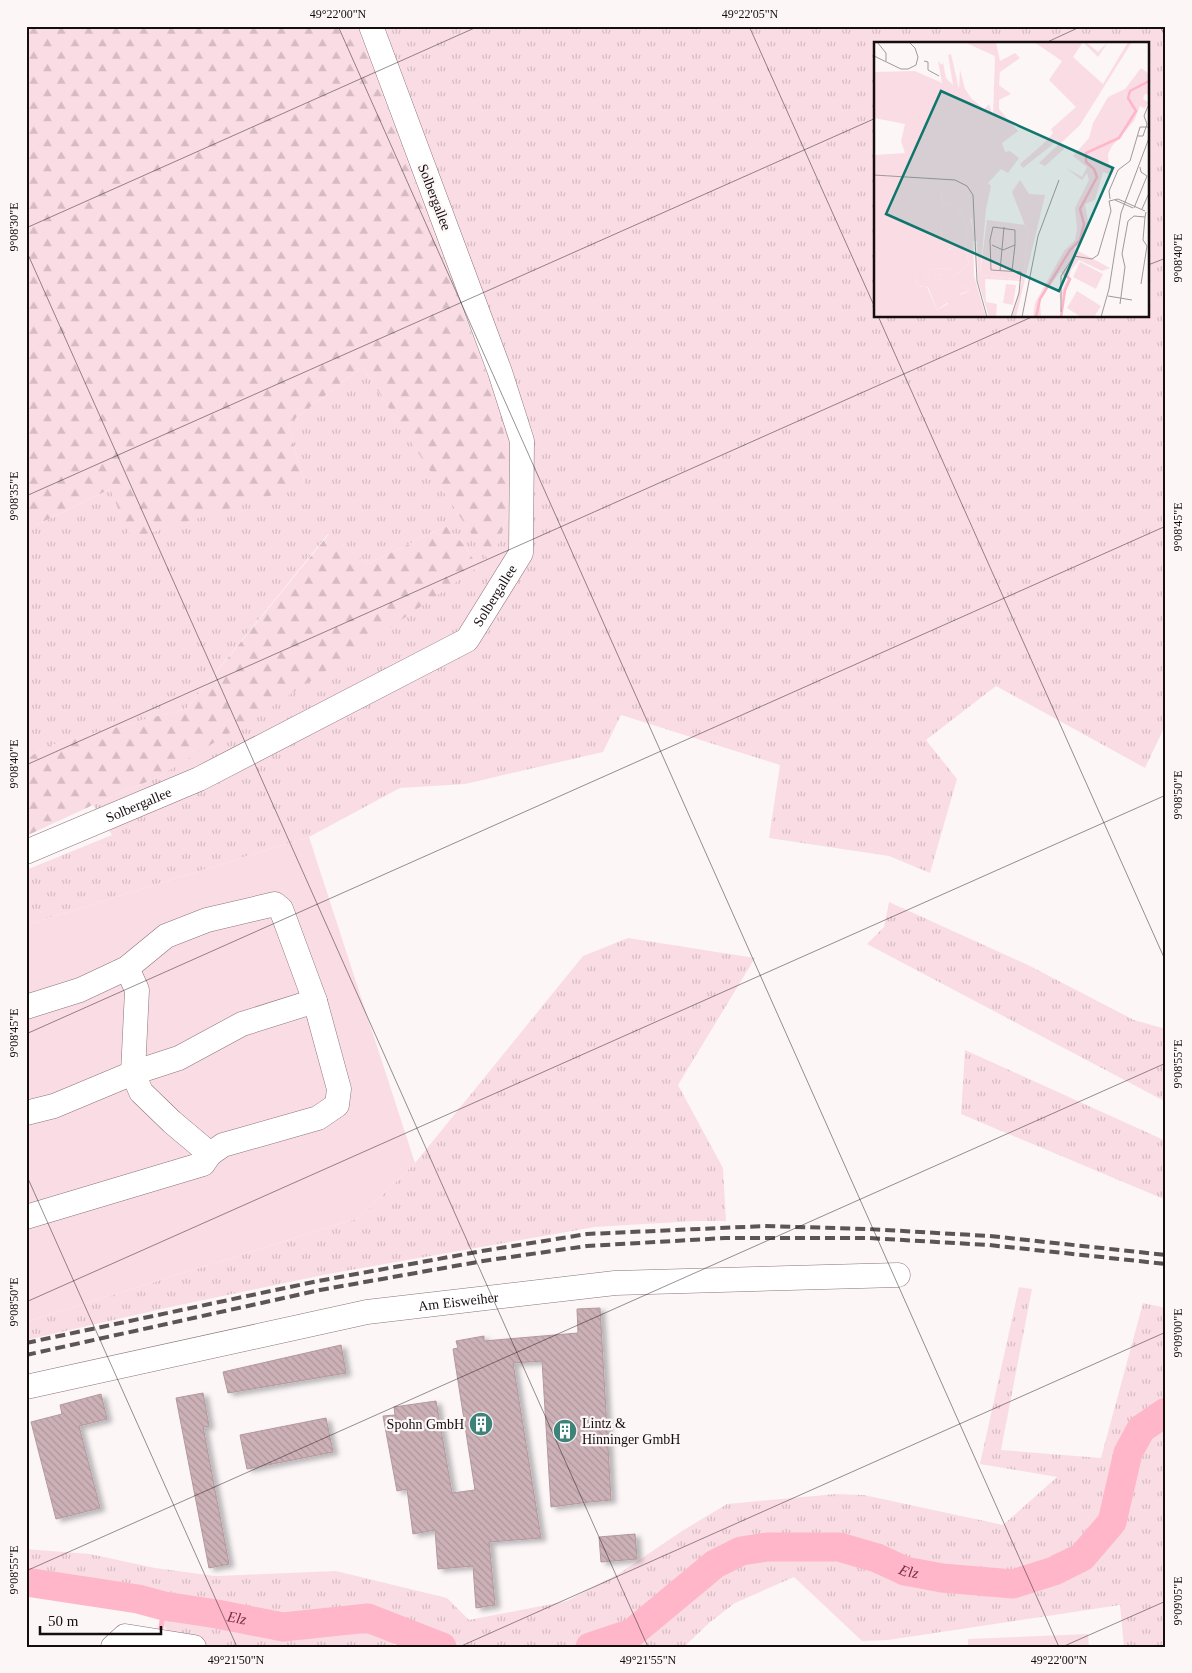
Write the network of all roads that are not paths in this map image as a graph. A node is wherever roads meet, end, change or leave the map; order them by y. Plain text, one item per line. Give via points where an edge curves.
1 (371, 26) edge
2 (26, 852) edge
3 (127, 968) junction
4 (315, 1001) junction
5 (26, 1007) edge
6 (132, 1073) junction
7 (26, 1113) edge
8 (210, 1154) junction
9 (26, 1217) edge
10 (898, 1275) dead end
11 (26, 1387) edge
12 (113, 1647) edge
13 (194, 1647) edge

1 - 2 street, Solbergallee via 500,372 522,440 521,552 467,640 200,779
3 - 4 street via 166,936 207,920 275,904 281,909
3 - 5 street via 80,990
3 - 6 street via 137,990
4 - 6 street via 242,1024 179,1058
4 - 8 street via 339,1089 337,1105 318,1118 223,1145
6 - 7 street via 54,1106
6 - 8 street via 141,1092
8 - 9 street via 203,1164
10 - 11 street, Am Eisweiher via 616,1283 376,1311
12 - 13 street via 126,1636

